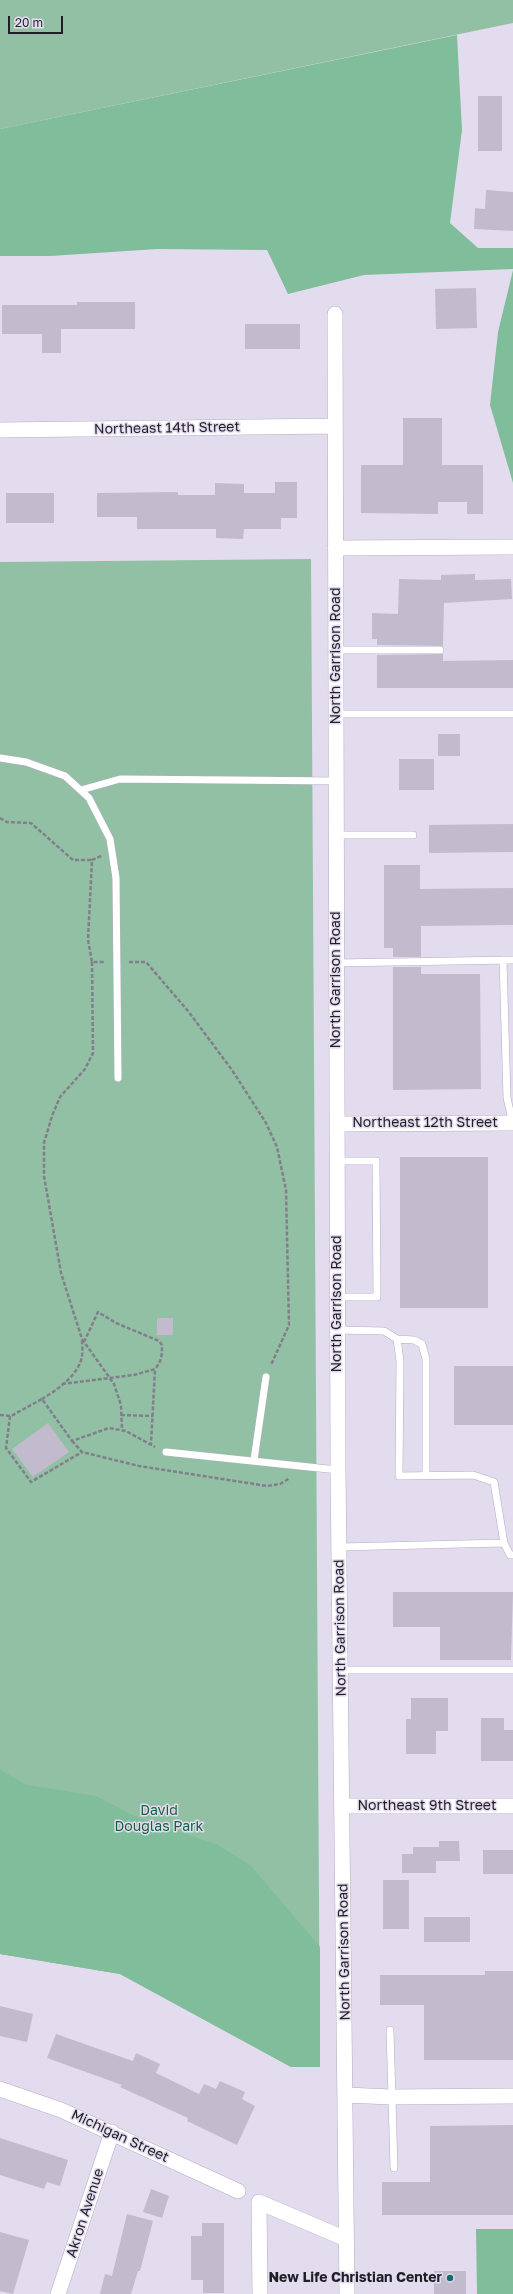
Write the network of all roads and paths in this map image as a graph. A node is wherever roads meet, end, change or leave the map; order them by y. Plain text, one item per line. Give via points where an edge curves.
1 (335, 314) dead end
2 (334, 426) junction
3 (0, 430) edge
4 (513, 547) edge
5 (335, 548) junction
6 (336, 650) junction
7 (440, 650) dead end
8 (336, 714) junction
9 (513, 714) edge
10 (0, 758) edge
11 (336, 781) junction
12 (81, 790) junction
13 (0, 818) edge
14 (336, 835) junction
15 (413, 835) dead end
16 (112, 852) junction
17 (92, 860) junction
18 (503, 960) junction
19 (513, 960) edge
20 (92, 962) junction
21 (117, 962) junction
22 (336, 963) junction
23 (118, 1078) dead end
24 (513, 1123) edge
25 (337, 1124) junction
26 (337, 1161) junction
27 (337, 1297) junction
28 (337, 1330) junction
29 (397, 1339) junction
30 (83, 1341) junction
31 (156, 1369) junction
32 (266, 1377) joint
33 (109, 1378) junction
34 (62, 1384) junction
35 (42, 1399) junction
36 (0, 1415) edge
37 (121, 1415) junction
38 (10, 1416) junction
39 (153, 1416) junction
40 (122, 1430) junction
41 (72, 1441) junction
42 (151, 1444) junction
43 (82, 1452) junction
44 (166, 1452) joint
45 (254, 1460) junction
46 (298, 1466) junction
47 (338, 1470) junction
48 (426, 1476) junction
49 (504, 1543) junction
50 (339, 1547) junction
51 (513, 1555) edge
52 (340, 1670) junction
53 (513, 1670) edge
54 (342, 1806) junction
55 (513, 1806) edge
56 (390, 2030) dead end
57 (0, 2089) edge
58 (346, 2095) junction
59 (513, 2096) edge
60 (391, 2097) junction
61 (112, 2132) junction
62 (394, 2168) dead end
63 (238, 2191) dead end
64 (346, 2239) junction
65 (58, 2294) edge
66 (260, 2294) edge
67 (347, 2294) edge

1 - 2 street, North Garrison Road
2 - 3 street, Northeast 14th Street
2 - 5 street, North Garrison Road
4 - 5 street
5 - 6 street, North Garrison Road
6 - 7 lane
6 - 8 street, North Garrison Road
8 - 9 lane
8 - 11 street, North Garrison Road
10 - 12 lane via 26,762 65,776
11 - 12 lane via 120,779
11 - 14 street, North Garrison Road
12 - 16 lane via 100,817 110,839
13 - 17 path via 7,822 31,823 73,860
14 - 15 lane
14 - 22 street, North Garrison Road
16 - 17 path
16 - 21 lane via 116,878
17 - 20 path via 88,940
18 - 19 lane
18 - 22 lane
18 - 24 lane via 507,1098
20 - 21 path
20 - 30 path via 93,1053 85,1070 60,1097 44,1143 44,1176 60,1273
21 - 23 lane
21 - 32 path via 146,962 188,1011 232,1070 266,1122 277,1147 286,1190 289,1325
22 - 25 street, North Garrison Road
24 - 25 street, Northeast 12th Street
25 - 26 street, North Garrison Road
26 - 27 street, North Garrison Road
26 - 27 lane via 376,1161 377,1297
27 - 28 street, North Garrison Road
28 - 29 lane via 384,1331
28 - 47 street, North Garrison Road
29 - 48 lane via 414,1340 422,1344 426,1359
29 - 48 lane via 400,1361 399,1476
30 - 31 path via 98,1312 116,1323 159,1341 162,1353
30 - 33 path
30 - 34 path via 82,1356 74,1373
31 - 33 path
31 - 39 path
32 - 45 lane
33 - 34 path
33 - 37 path via 114,1384 121,1405
34 - 35 path
35 - 38 path
35 - 41 path
36 - 38 path
37 - 39 path
37 - 40 path
38 - 43 path via 6,1448 31,1482
39 - 42 path
40 - 41 path via 109,1428
40 - 42 path
41 - 43 path
42 - 44 path
43 - 46 path via 139,1466 267,1486 280,1484 292,1476
44 - 45 lane
45 - 46 lane
46 - 47 lane
47 - 50 street, North Garrison Road
48 - 49 lane via 473,1475 494,1482
49 - 50 lane
49 - 51 lane via 510,1555
50 - 52 street, North Garrison Road
52 - 53 lane
52 - 54 street, North Garrison Road
54 - 55 street, Northeast 9th Street
54 - 58 street, North Garrison Road
56 - 60 lane
57 - 61 street, Michigan Street via 61,2110
58 - 60 street
58 - 64 street, North Garrison Road
59 - 60 street
60 - 62 lane
61 - 63 street, Michigan Street
61 - 65 street, Akron Avenue
64 - 66 street via 260,2202
64 - 67 street, North Garrison Road

